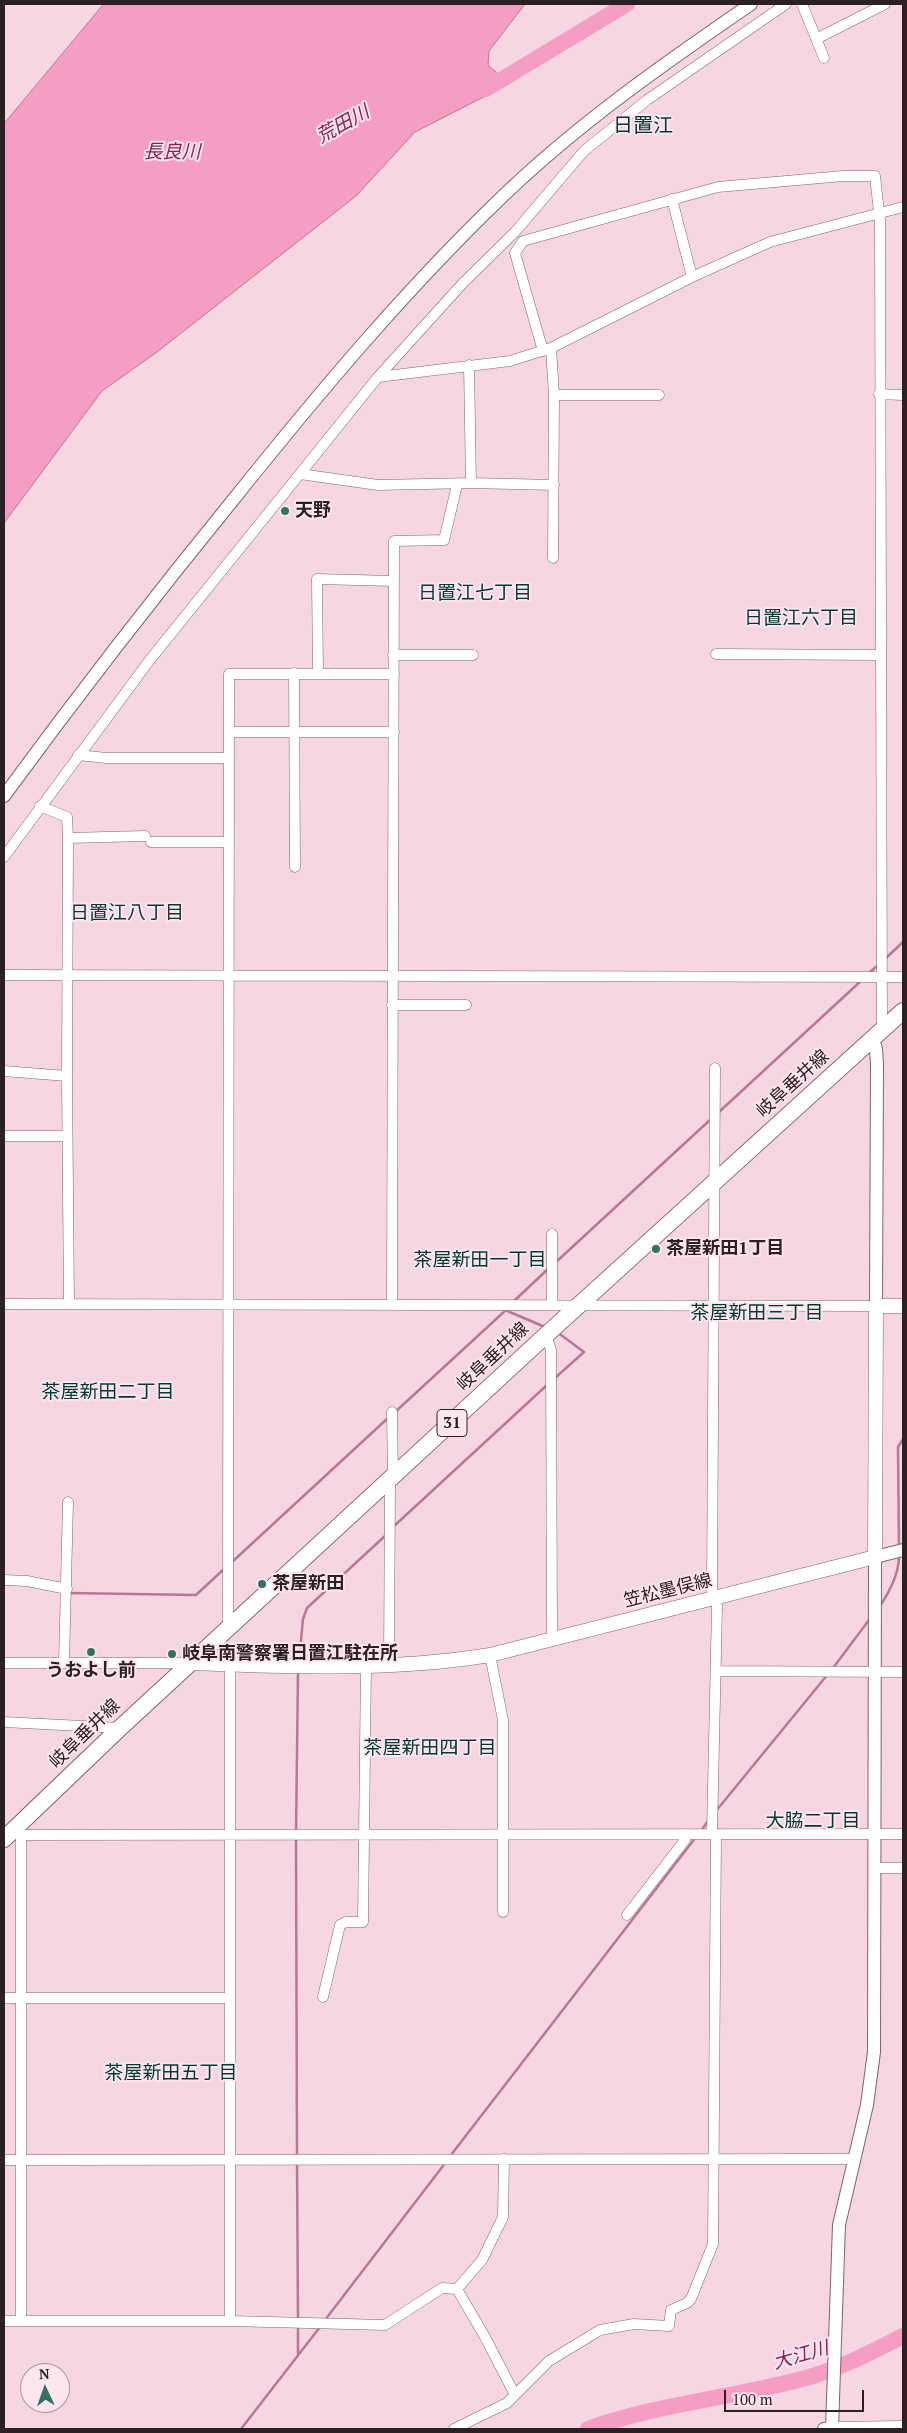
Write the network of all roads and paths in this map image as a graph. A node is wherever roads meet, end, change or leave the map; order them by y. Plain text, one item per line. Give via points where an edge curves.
1 (751, 4) edge
2 (786, 4) edge
3 (802, 4) edge
4 (885, 4) edge
5 (816, 38) junction
6 (824, 58) dead end
7 (672, 199) junction
8 (903, 207) edge
9 (879, 214) junction
10 (692, 277) junction
11 (547, 350) junction
12 (469, 365) junction
13 (378, 377) junction
14 (660, 394) dead end
15 (879, 394) junction
16 (903, 394) edge
17 (554, 395) junction
18 (300, 474) junction
19 (471, 483) junction
20 (457, 484) junction
21 (554, 485) junction
22 (553, 558) dead end
23 (394, 581) junction
24 (716, 654) dead end
25 (393, 655) junction
26 (472, 655) dead end
27 (880, 655) junction
28 (294, 673) junction
29 (318, 673) junction
30 (394, 674) junction
31 (229, 732) junction
32 (296, 732) junction
33 (394, 732) junction
34 (78, 755) junction
35 (229, 758) junction
36 (4, 796) edge
37 (40, 806) junction
38 (68, 838) junction
39 (229, 842) junction
40 (4, 857) edge
41 (295, 868) dead end
42 (4, 975) edge
43 (68, 975) junction
44 (230, 976) junction
45 (392, 977) junction
46 (880, 977) junction
47 (903, 977) edge
48 (466, 1005) dead end
49 (392, 1006) junction
50 (903, 1011) edge
51 (877, 1036) junction
52 (716, 1068) dead end
53 (4, 1071) edge
54 (67, 1076) junction
55 (4, 1136) edge
56 (67, 1136) junction
57 (716, 1180) junction
58 (552, 1234) dead end
59 (4, 1304) edge
60 (69, 1304) junction
61 (229, 1304) junction
62 (392, 1304) junction
63 (552, 1305) junction
64 (580, 1305) junction
65 (712, 1305) junction
66 (876, 1306) junction
67 (903, 1306) edge
68 (546, 1336) junction
69 (392, 1412) dead end
70 (392, 1479) junction
71 (68, 1502) dead end
72 (903, 1550) edge
73 (875, 1557) junction
74 (4, 1580) edge
75 (67, 1589) junction
76 (715, 1598) junction
77 (228, 1629) junction
78 (552, 1640) junction
79 (490, 1655) junction
80 (4, 1663) edge
81 (64, 1663) junction
82 (191, 1663) junction
83 (230, 1664) junction
84 (389, 1664) junction
85 (366, 1665) junction
86 (716, 1672) junction
87 (874, 1672) junction
88 (903, 1672) edge
89 (4, 1722) edge
90 (120, 1728) junction
91 (19, 1831) junction
92 (230, 1834) junction
93 (364, 1834) junction
94 (685, 1834) junction
95 (714, 1834) junction
96 (874, 1834) junction
97 (903, 1834) edge
98 (503, 1835) junction
99 (4, 1839) edge
100 (874, 1868) junction
101 (903, 1868) edge
102 (503, 1912) dead end
103 (627, 1915) dead end
104 (323, 1997) dead end
105 (4, 1998) edge
106 (21, 1998) junction
107 (230, 1998) junction
108 (504, 2159) junction
109 (715, 2159) junction
110 (853, 2159) junction
111 (4, 2160) edge
112 (22, 2160) junction
113 (230, 2160) junction
114 (457, 2289) junction
115 (230, 2320) junction
116 (4, 2321) edge
117 (21, 2321) junction
118 (515, 2395) junction
119 (903, 2428) edge
120 (454, 2429) edge
121 (830, 2429) edge

1 - 36 street via 592,119 504,195 440,259 302,413 180,565
2 - 13 street via 647,100 584,151 515,232 463,283
3 - 5 street
4 - 5 street
5 - 6 street
7 - 9 street via 718,187 875,176
7 - 10 street
7 - 11 street via 523,241 515,253
8 - 9 street
9 - 10 street via 770,242
9 - 15 street
10 - 11 street
11 - 12 street via 510,361
11 - 17 street
12 - 13 street
12 - 19 street
13 - 18 street
14 - 17 street
15 - 16 street
15 - 27 street
17 - 21 street
18 - 20 street via 378,485
18 - 34 street via 149,661
19 - 20 street
19 - 21 street
20 - 23 street via 444,540 394,541
21 - 22 street
23 - 25 street
23 - 29 street via 317,579
24 - 27 street
25 - 26 street
25 - 30 street
27 - 46 street
28 - 29 street
28 - 31 street via 229,674
28 - 32 street
29 - 30 street
30 - 33 street
31 - 32 street
31 - 35 street
32 - 33 street
32 - 41 street
33 - 45 street
34 - 35 street
34 - 37 street
35 - 39 street
37 - 38 street via 66,817
37 - 40 street
38 - 39 street
38 - 43 street
39 - 44 street
42 - 43 street
43 - 44 street
43 - 54 street
44 - 45 street
44 - 61 street
45 - 46 street
45 - 49 street
46 - 47 street
46 - 51 street
48 - 49 street
49 - 62 street
50 - 51 main road, 岐阜垂井線 / 31
51 - 57 main road, 岐阜垂井線 / 31
51 - 66 street
52 - 57 street
53 - 54 street
54 - 56 street
55 - 56 street
56 - 60 street
57 - 64 main road, 岐阜垂井線 / 31
57 - 65 street
58 - 63 street
59 - 60 street
60 - 61 street
61 - 62 street
61 - 77 street
62 - 63 street
63 - 64 street
64 - 65 street
64 - 68 main road, 岐阜垂井線 / 31
65 - 66 street
65 - 76 street via 712,1591
66 - 67 main road
66 - 73 main road
68 - 70 main road, 岐阜垂井線 / 31
68 - 78 street via 551,1350
69 - 70 street
70 - 77 main road, 岐阜垂井線 / 31
70 - 84 street
71 - 75 street
72 - 73 street
73 - 76 main road, 笠松墨俣線
73 - 87 street
74 - 75 street
75 - 81 street
76 - 78 main road, 笠松墨俣線
76 - 86 street
77 - 82 main road, 岐阜垂井線 / 31
78 - 79 main road, 笠松墨俣線
79 - 84 main road, 笠松墨俣線 via 452,1661
79 - 98 street via 503,1720
80 - 81 street
81 - 82 street
82 - 83 main road, 笠松墨俣線
82 - 90 main road, 岐阜垂井線 / 31
83 - 85 main road, 笠松墨俣線
83 - 92 street
84 - 85 main road, 笠松墨俣線
85 - 93 street
86 - 87 street
86 - 95 street
87 - 88 street
87 - 96 street
89 - 90 street
90 - 91 main road, 岐阜垂井線 / 31
91 - 92 street
91 - 99 main road, 岐阜垂井線 / 31
91 - 106 street
92 - 93 street
92 - 107 street
93 - 98 street
93 - 104 street via 363,1922 340,1925
94 - 95 street
94 - 98 street
94 - 103 street via 684,1840
95 - 96 street
95 - 109 street
96 - 97 street
96 - 100 street
98 - 102 street
100 - 101 street
100 - 110 street via 873,2060 867,2105
105 - 106 street
106 - 107 street
106 - 112 street
107 - 113 street
108 - 109 street
108 - 113 street
108 - 114 street via 503,2217 482,2260
109 - 110 street
109 - 118 street via 713,2244 691,2299 671,2310 669,2326 634,2324 600,2330 549,2361
110 - 121 street via 839,2225
111 - 112 street
112 - 113 street
112 - 117 street
113 - 115 street
114 - 115 street via 442,2288 385,2325
114 - 118 street
115 - 117 street
116 - 117 street
118 - 120 street via 507,2403
119 - 121 main road

